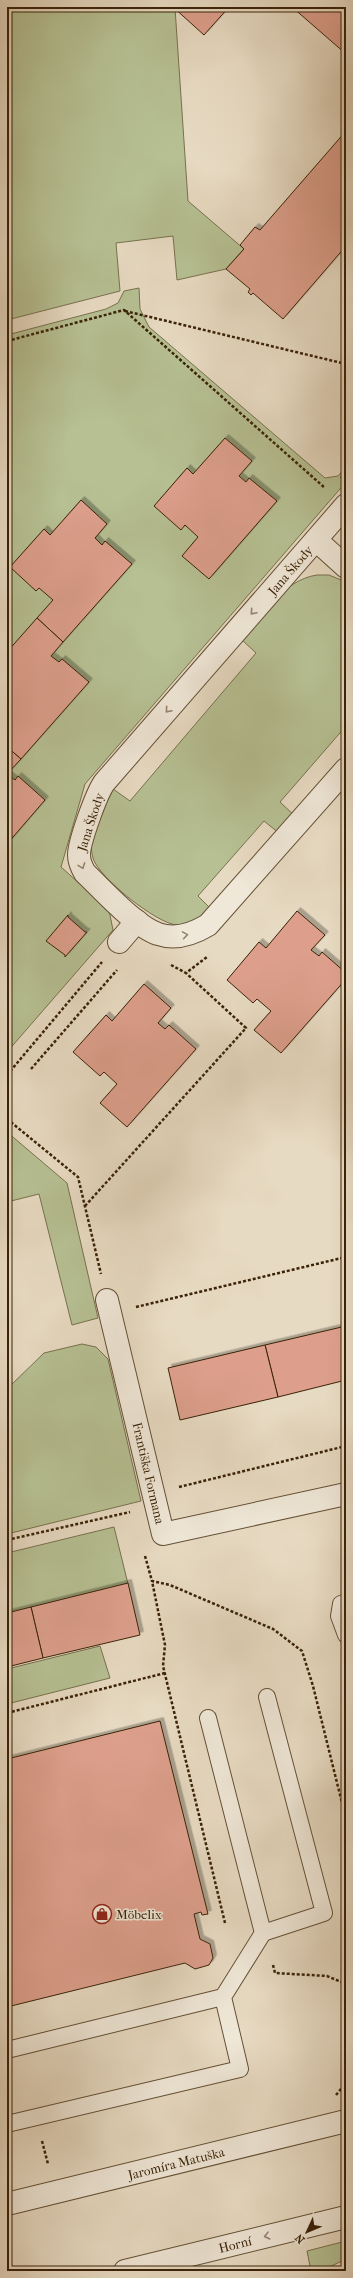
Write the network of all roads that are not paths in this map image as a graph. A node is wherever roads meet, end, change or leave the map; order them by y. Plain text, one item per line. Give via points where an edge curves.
1 (346, 505) edge
2 (316, 540) junction
3 (346, 567) edge
4 (346, 769) edge
5 (137, 921) junction
6 (119, 942) road end
7 (109, 1306) road end
8 (346, 1494) edge
9 (346, 1602) edge
10 (346, 1634) edge
11 (267, 1697) dead end
12 (208, 1718) dead end
13 (263, 1933) junction
14 (223, 1997) junction
15 (7, 2050) edge
16 (346, 2121) edge
17 (7, 2124) edge
18 (7, 2204) edge
19 (346, 2217) edge
20 (125, 2271) edge

1 - 2 street, Jana Škody
2 - 3 street, Jana Škody
2 -> 5 street, Jana Škody via 98,792 79,854 81,866 85,873
5 -> 4 street, Jana Škody via 158,934 181,936 195,933 208,925
5 - 6 street
7 - 8 street, Františka Formana via 163,1534
9 - 10 lane via 341,1604 339,1616
11 - 13 lane via 324,1913
12 - 13 lane
13 - 14 lane
14 - 15 lane
14 - 17 lane via 240,2069
16 - 18 street, Jaromíra Matuška
19 -> 20 street, Horní

